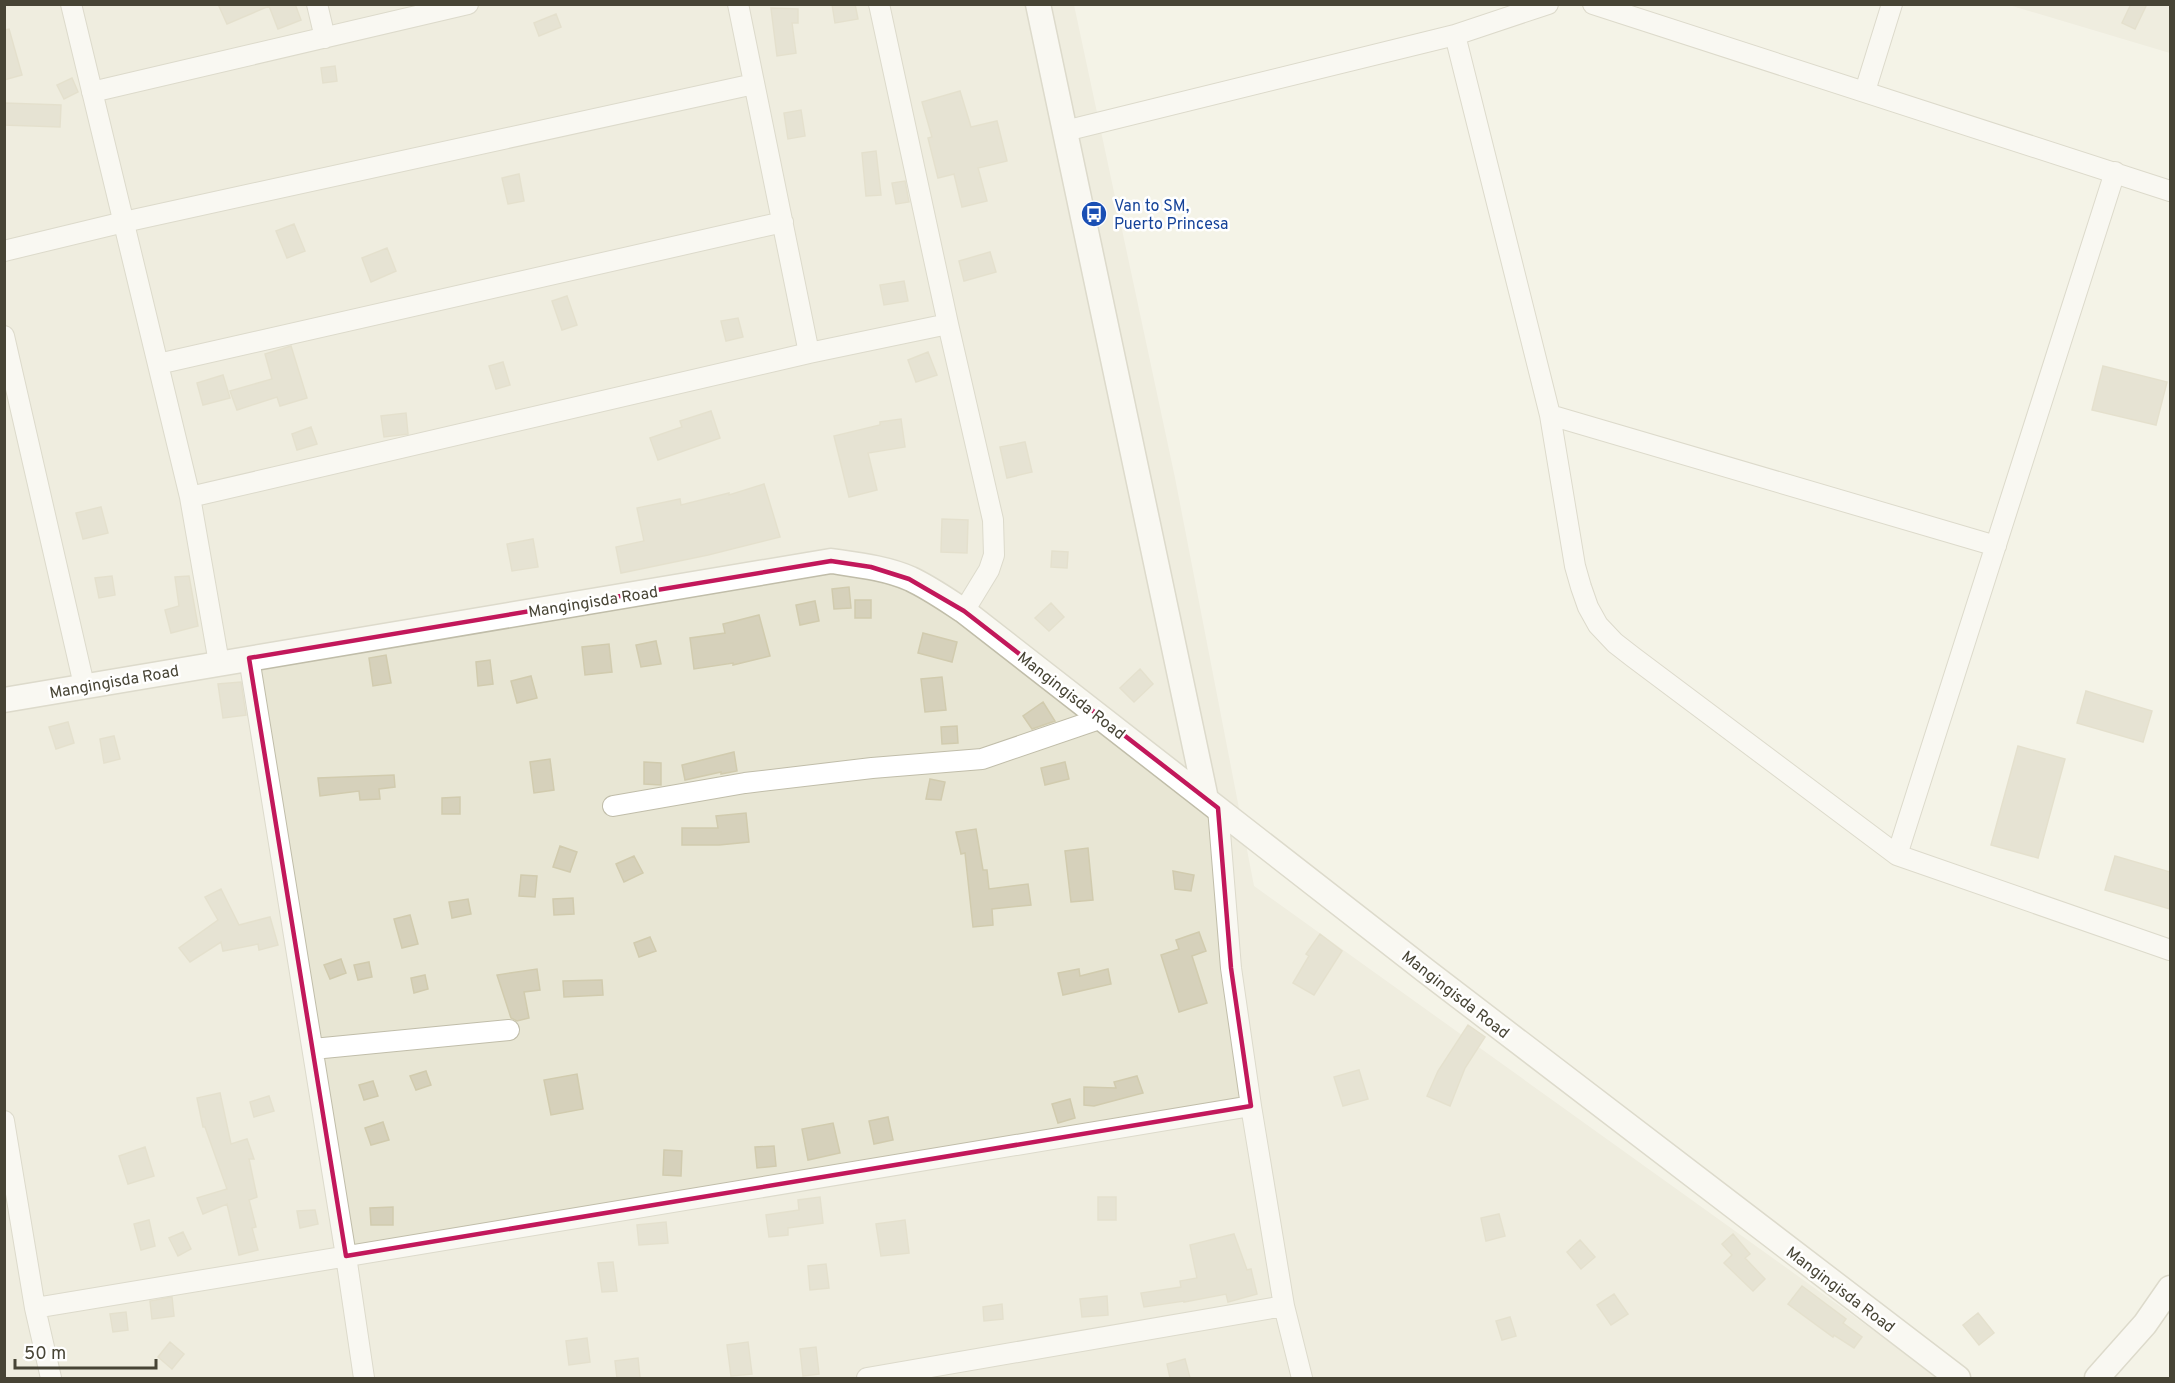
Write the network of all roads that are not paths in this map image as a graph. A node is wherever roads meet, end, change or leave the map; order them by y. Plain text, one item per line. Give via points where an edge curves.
1 (71, 4) edge
2 (317, 4) edge
3 (468, 4) edge
4 (738, 4) edge
5 (879, 4) edge
6 (1038, 4) edge
7 (1548, 4) edge
8 (1593, 4) edge
9 (1892, 4) edge
10 (1455, 35) junction
11 (325, 38) junction
12 (754, 84) junction
13 (92, 92) junction
14 (1865, 92) junction
15 (1065, 132) junction
16 (2115, 172) junction
17 (2170, 191) edge
18 (124, 222) junction
19 (783, 222) junction
20 (4, 251) edge
21 (948, 324) junction
22 (4, 336) edge
23 (809, 353) junction
24 (158, 364) junction
25 (1550, 415) junction
26 (190, 497) junction
27 (1995, 546) junction
28 (964, 611) junction
29 (249, 658) junction
30 (219, 663) junction
31 (84, 685) junction
32 (4, 700) edge
33 (1102, 718) junction
34 (1212, 804) junction
35 (613, 806) dead end
36 (1897, 855) junction
37 (2170, 950) edge
38 (509, 1030) dead end
39 (313, 1049) junction
40 (1251, 1106) junction
41 (4, 1121) edge
42 (346, 1256) junction
43 (2170, 1288) edge
44 (1284, 1306) junction
45 (35, 1308) junction
46 (51, 1378) edge
47 (364, 1378) edge
48 (867, 1378) edge
49 (1302, 1378) edge
50 (1958, 1378) edge
51 (2097, 1378) edge

1 - 13 street
2 - 11 street
3 - 11 street
4 - 12 street
5 - 21 street
6 - 15 street
7 - 10 street
8 - 14 street
9 - 14 street
10 - 15 street
10 - 25 street
11 - 13 street
12 - 18 street
12 - 19 street
13 - 18 street
14 - 16 street
15 - 34 street
16 - 17 street
16 - 27 street
18 - 20 street
18 - 24 street
19 - 23 street
19 - 24 street
21 - 23 street
21 - 28 street via 993,520 995,545 988,570
22 - 31 street
23 - 26 street
24 - 26 street
25 - 27 street
25 - 36 street via 1575,566 1588,608 1598,625 1633,657
26 - 30 street
27 - 36 street
28 - 29 street, Mangingisda Road via 909,579 872,567 831,561
28 - 33 street, Mangingisda Road
29 - 30 street, Mangingisda Road
29 - 39 street
30 - 31 street, Mangingisda Road
31 - 32 street, Mangingisda Road
33 - 34 street, Mangingisda Road
33 - 35 street via 982,759 745,783
34 - 40 street
34 - 50 street, Mangingisda Road
36 - 37 street
38 - 39 street
39 - 42 street
40 - 42 street
40 - 44 street
41 - 45 street
42 - 45 street
42 - 47 street
43 - 51 street via 2145,1324
44 - 48 street
44 - 49 street
45 - 46 street

